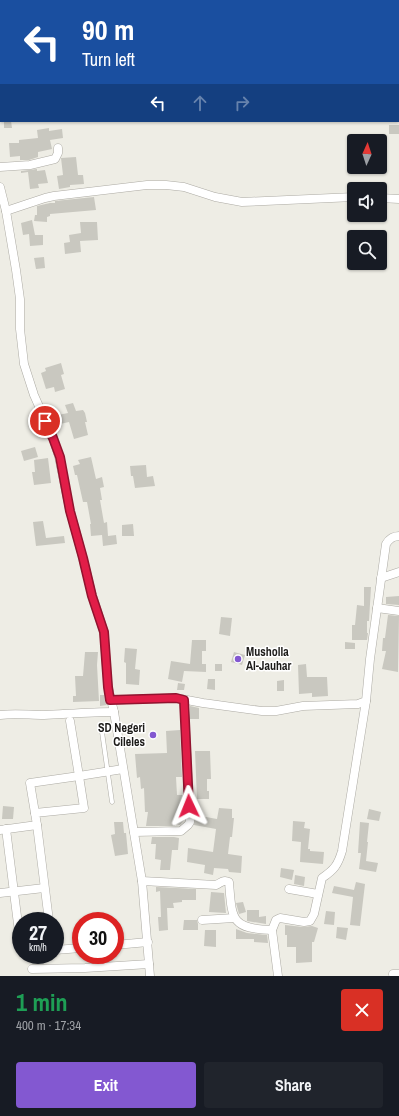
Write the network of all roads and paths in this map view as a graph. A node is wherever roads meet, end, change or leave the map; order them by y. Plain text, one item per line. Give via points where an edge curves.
1 (58, 148) dead end
2 (0, 167) edge
3 (0, 187) edge
4 (347, 197) edge
5 (387, 198) edge
6 (399, 199) edge
7 (6, 211) junction
8 (399, 536) edge
9 (399, 572) edge
10 (381, 578) junction
11 (377, 608) junction
12 (399, 611) edge
13 (110, 700) junction
14 (184, 700) junction
15 (366, 701) junction
16 (114, 712) junction
17 (0, 716) edge
18 (70, 721) dead end
19 (101, 725) dead end
20 (123, 769) junction
21 (108, 771) junction
22 (79, 776) junction
23 (112, 802) dead end
24 (35, 813) junction
25 (37, 825) junction
26 (3, 829) edge
27 (134, 832) junction
28 (142, 881) junction
29 (44, 888) junction
30 (289, 889) dead end
31 (14, 892) junction
32 (0, 893) edge
33 (318, 894) junction
34 (16, 912) edge
35 (48, 912) edge
36 (234, 918) junction
37 (202, 920) dead end
38 (272, 930) junction
39 (148, 942) junction
40 (124, 944) edge
41 (149, 964) junction
42 (32, 969) dead end
43 (150, 976) edge
44 (278, 976) edge

1 - 2 street via 55,159 30,165
3 - 7 street
4 - 7 street via 242,202 184,187 147,185 54,196
5 - 6 street
7 - 13 street via 20,299 24,364 60,457 70,511 104,632
8 - 10 street via 395,536 386,544
9 - 10 street
10 - 11 street
11 - 12 street
11 - 15 street
13 - 14 street
13 - 16 street
14 - 15 street via 276,711 303,706 358,704
14 - 27 street via 190,822 181,831
15 - 33 street via 340,860 333,871 322,878
16 - 17 street
16 - 20 street
18 - 22 street
19 - 21 lane
20 - 21 street
20 - 27 street
21 - 22 street
21 - 23 lane
22 - 24 street via 30,783
22 - 24 street via 84,808
24 - 25 street
25 - 26 street
25 - 29 street
26 - 31 street
27 - 28 street
28 - 36 street via 216,885 227,880
28 - 39 street
29 - 31 street
29 - 35 street
30 - 33 street
31 - 32 street
31 - 34 street
33 - 38 street via 310,921 280,918 276,920
36 - 37 street
36 - 38 street via 244,926
38 - 44 street
39 - 40 street
39 - 41 street
41 - 42 street
41 - 43 street

